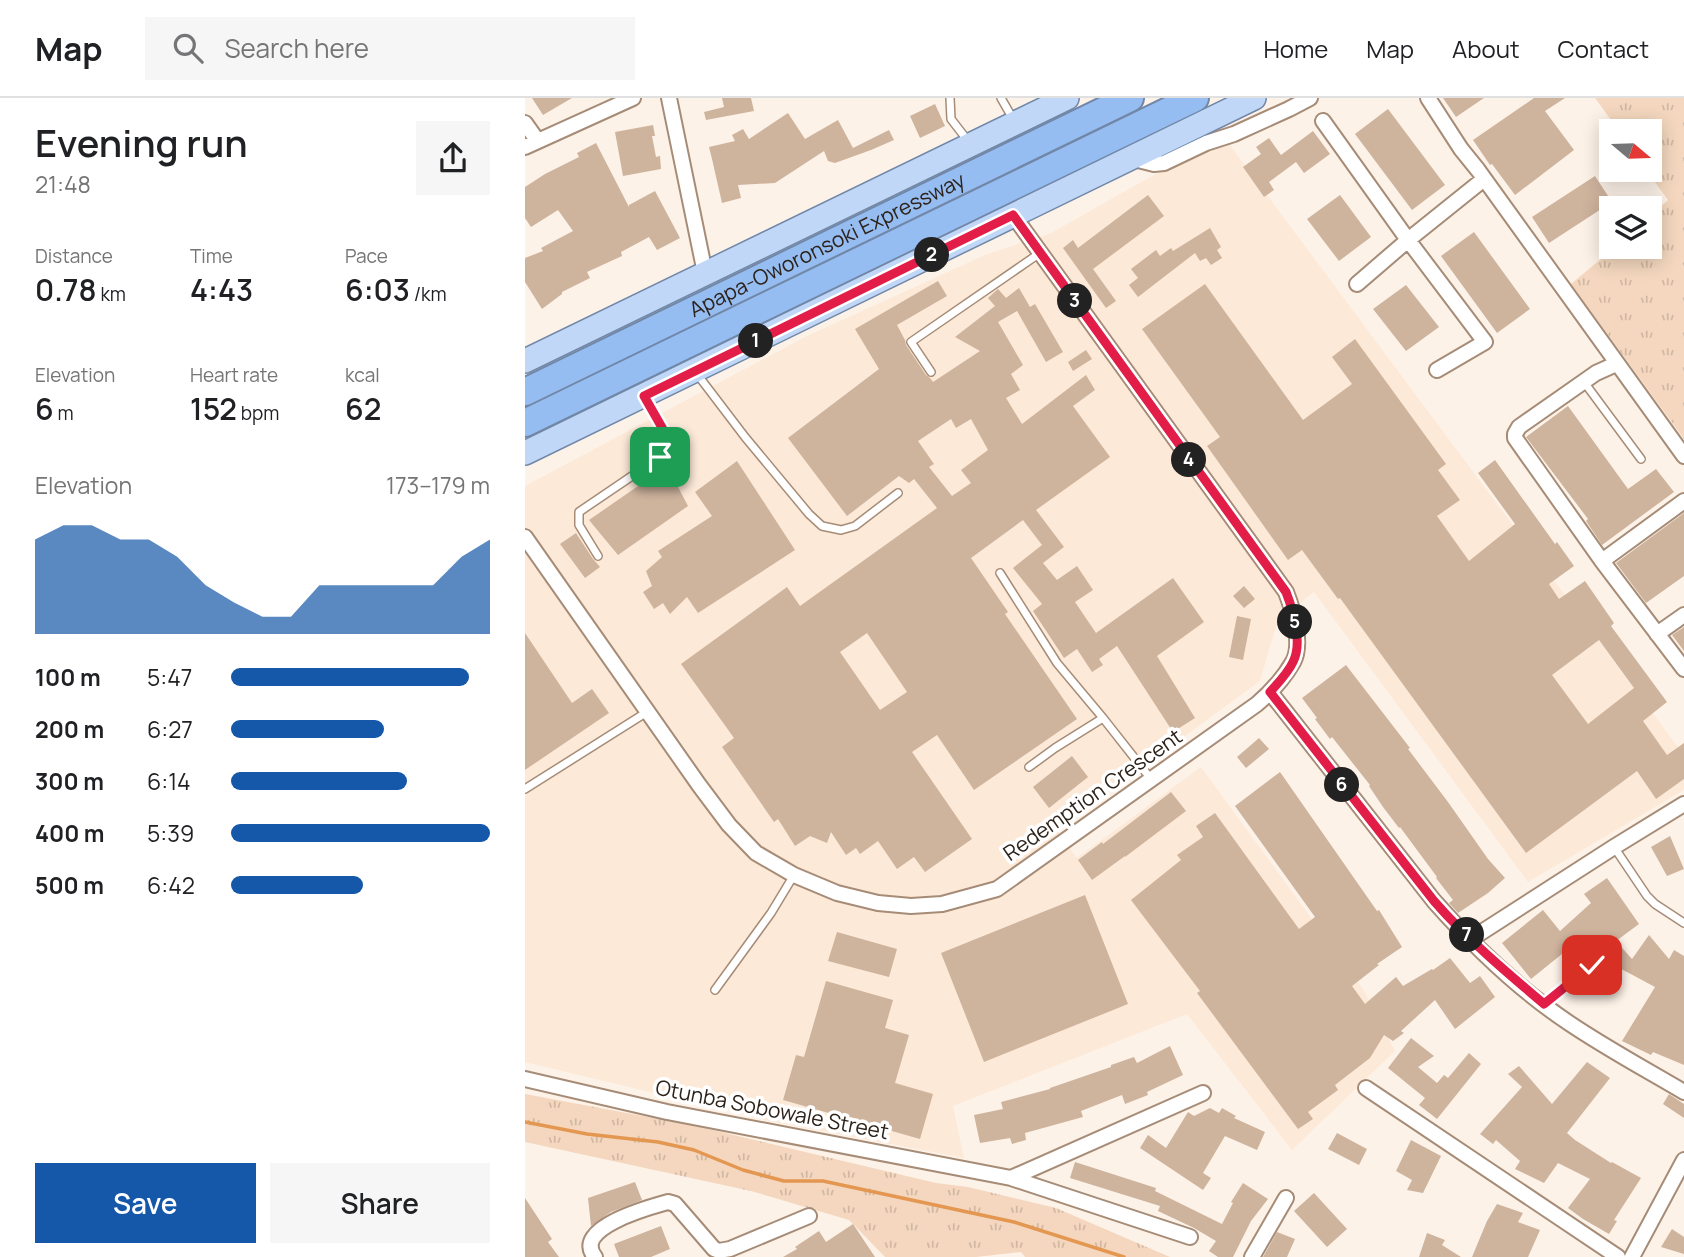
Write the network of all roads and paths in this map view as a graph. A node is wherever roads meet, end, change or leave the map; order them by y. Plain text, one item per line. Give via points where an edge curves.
1 (633, 98) edge
2 (669, 98) edge
3 (950, 98) edge
4 (1001, 98) edge
5 (1067, 98) edge
6 (1130, 98) edge
7 (1195, 98) edge
8 (1254, 98) edge
9 (1310, 98) edge
10 (1428, 98) edge
11 (1323, 121) dead end
12 (525, 123) edge
13 (1015, 123) junction
14 (531, 144) edge
15 (970, 145) junction
16 (1133, 157) junction
17 (1484, 179) junction
18 (1013, 215) junction
19 (1408, 240) junction
20 (1040, 253) junction
21 (705, 273) junction
22 (1357, 284) dead end
23 (525, 361) edge
24 (1616, 364) junction
25 (1437, 370) dead end
26 (695, 371) junction
27 (930, 372) dead end
28 (1584, 382) junction
29 (525, 392) edge
30 (644, 396) junction
31 (525, 423) edge
32 (525, 453) edge
33 (1684, 456) edge
34 (1641, 459) dead end
35 (898, 494) dead end
36 (1684, 501) edge
37 (525, 537) edge
38 (598, 556) dead end
39 (1602, 561) junction
40 (1000, 573) dead end
41 (1684, 615) edge
42 (1657, 634) junction
43 (1684, 669) edge
44 (1270, 692) junction
45 (648, 712) junction
46 (1103, 718) junction
47 (1029, 767) dead end
48 (1151, 780) junction
49 (525, 789) edge
50 (1684, 804) edge
51 (1613, 847) junction
52 (794, 875) junction
53 (1684, 923) edge
54 (1471, 939) junction
55 (1592, 965) dead end
56 (715, 990) dead end
57 (1544, 1004) junction
58 (525, 1079) edge
59 (1366, 1088) dead end
60 (1684, 1092) edge
61 (1202, 1093) dead end
62 (1684, 1160) edge
63 (1011, 1178) junction
64 (1286, 1198) dead end
65 (809, 1216) dead end
66 (1190, 1237) dead end
67 (595, 1257) edge
68 (1252, 1257) edge
69 (1618, 1257) edge
70 (1632, 1257) edge

1 - 14 street
2 - 21 street
3 - 15 lane via 951,119
4 - 13 lane
5 - 13 main road, Apapa-Oworonsoki Expressway
6 - 29 highway, Apapa-Oworonsoki Expressway
7 - 31 highway, Apapa-Oworonsoki Expressway
8 - 16 main road
9 - 16 street via 1164,163
10 - 17 street
11 - 19 street
12 - 14 street
13 - 15 main road, Apapa-Oworonsoki Expressway
15 - 21 main road, Apapa-Oworonsoki Expressway
16 - 18 main road
17 - 19 street
17 - 24 street
18 - 20 street, Redemption Crescent
18 - 26 main road
19 - 22 street
19 - 25 street via 1485,342
20 - 27 lane via 911,342
20 - 44 street, Redemption Crescent via 1286,592 1294,614 1295,660
21 - 23 main road, Apapa-Oworonsoki Expressway
24 - 28 street
24 - 33 street
26 - 30 main road
26 - 35 lane via 822,526 841,530 855,526
28 - 34 lane
28 - 39 street via 1518,427 1515,438
30 - 32 main road
30 - 38 lane via 668,438 665,450 579,512 579,525
36 - 39 street
37 - 45 street, Redemption Crescent
39 - 42 street
40 - 46 lane via 1057,663
41 - 42 street
42 - 43 street
44 - 48 street, Redemption Crescent
44 - 54 street via 1434,901
45 - 49 lane
45 - 52 street, Redemption Crescent via 729,825 756,853
46 - 47 lane
46 - 48 lane
48 - 52 street, Redemption Crescent via 997,889 966,898 911,906 878,903
50 - 51 street
51 - 53 lane via 1647,896
51 - 54 street
52 - 56 lane
54 - 57 street
55 - 57 lane
57 - 60 street
58 - 63 street, Otunba Sobowale Street via 667,1112
59 - 69 street
61 - 63 street
62 - 70 street
63 - 66 street, Otunba Sobowale Street
64 - 68 street
65 - 67 street via 719,1251 668,1202 614,1220 594,1235 591,1253

